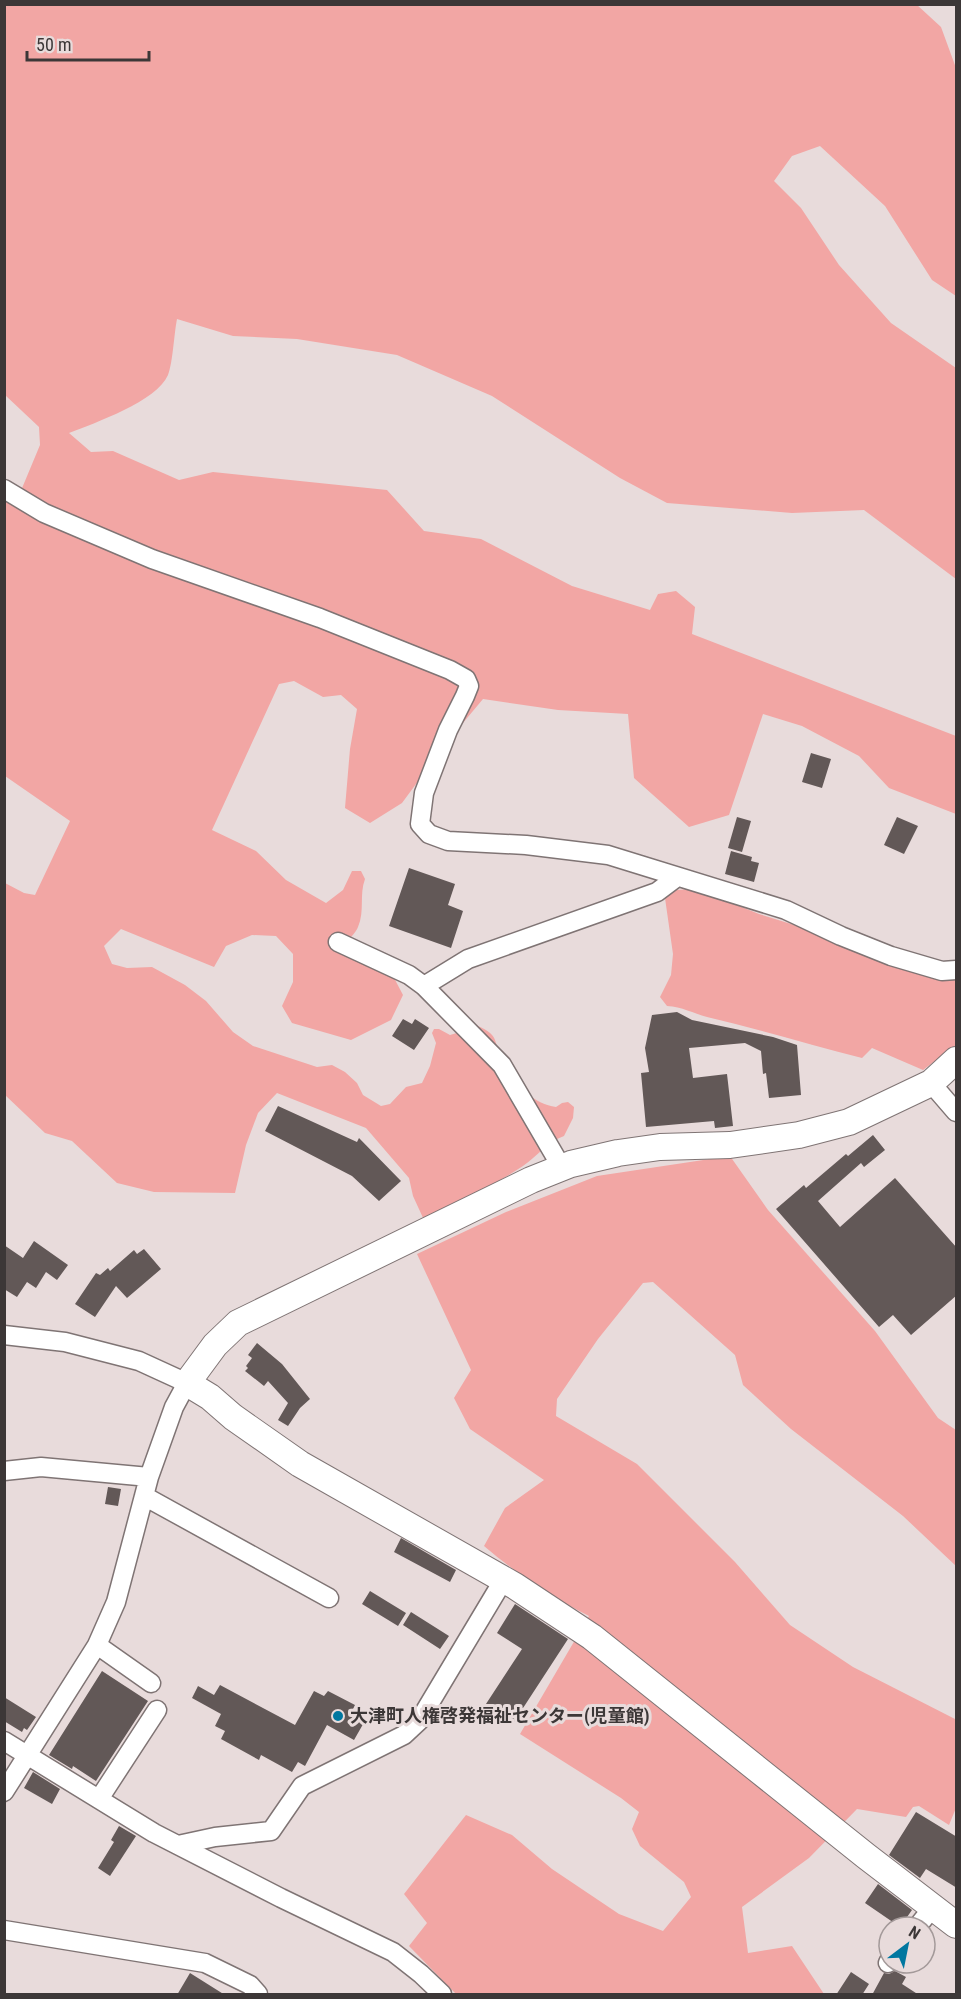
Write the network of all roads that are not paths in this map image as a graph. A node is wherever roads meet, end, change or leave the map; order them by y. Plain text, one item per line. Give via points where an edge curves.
1 (4, 489) edge
2 (677, 877) junction
3 (338, 942) dead end
4 (957, 970) edge
5 (424, 986) junction
6 (957, 1060) edge
7 (931, 1083) junction
8 (957, 1112) edge
9 (561, 1168) junction
10 (4, 1335) edge
11 (187, 1383) junction
12 (4, 1471) edge
13 (149, 1477) junction
14 (144, 1496) junction
15 (504, 1579) junction
16 (329, 1598) dead end
17 (97, 1645) junction
18 (151, 1683) dead end
19 (157, 1710) dead end
20 (4, 1741) edge
21 (28, 1755) junction
22 (4, 1792) edge
23 (99, 1799) junction
24 (178, 1845) junction
25 (933, 1907) junction
26 (927, 1915) edge
27 (957, 1925) edge
28 (4, 1930) edge
29 (258, 1995) edge
30 (442, 1995) edge

1 - 2 street via 44,513 152,559 320,618 466,679 469,686 424,793 420,824 429,834 447,841 608,855
2 - 4 street via 786,910 891,956 942,971
2 - 5 street via 657,892 468,959
3 - 5 street
5 - 9 street via 502,1065
6 - 7 street
7 - 8 street
7 - 9 street via 849,1122 799,1135 730,1145 660,1147
9 - 11 street via 238,1323 215,1345
10 - 11 street via 65,1342 139,1361
11 - 13 street via 174,1407
11 - 15 street via 300,1464
12 - 13 street via 41,1467
13 - 14 street
14 - 16 street
14 - 17 street via 116,1602
15 - 24 street via 419,1721 404,1735 302,1786 271,1831
15 - 25 street via 592,1637
17 - 18 street
17 - 21 street
19 - 23 street
20 - 21 street
21 - 22 street
21 - 23 street
23 - 24 street
24 - 30 street via 393,1952
25 - 26 street
25 - 27 street
28 - 29 street via 205,1963 250,1985

